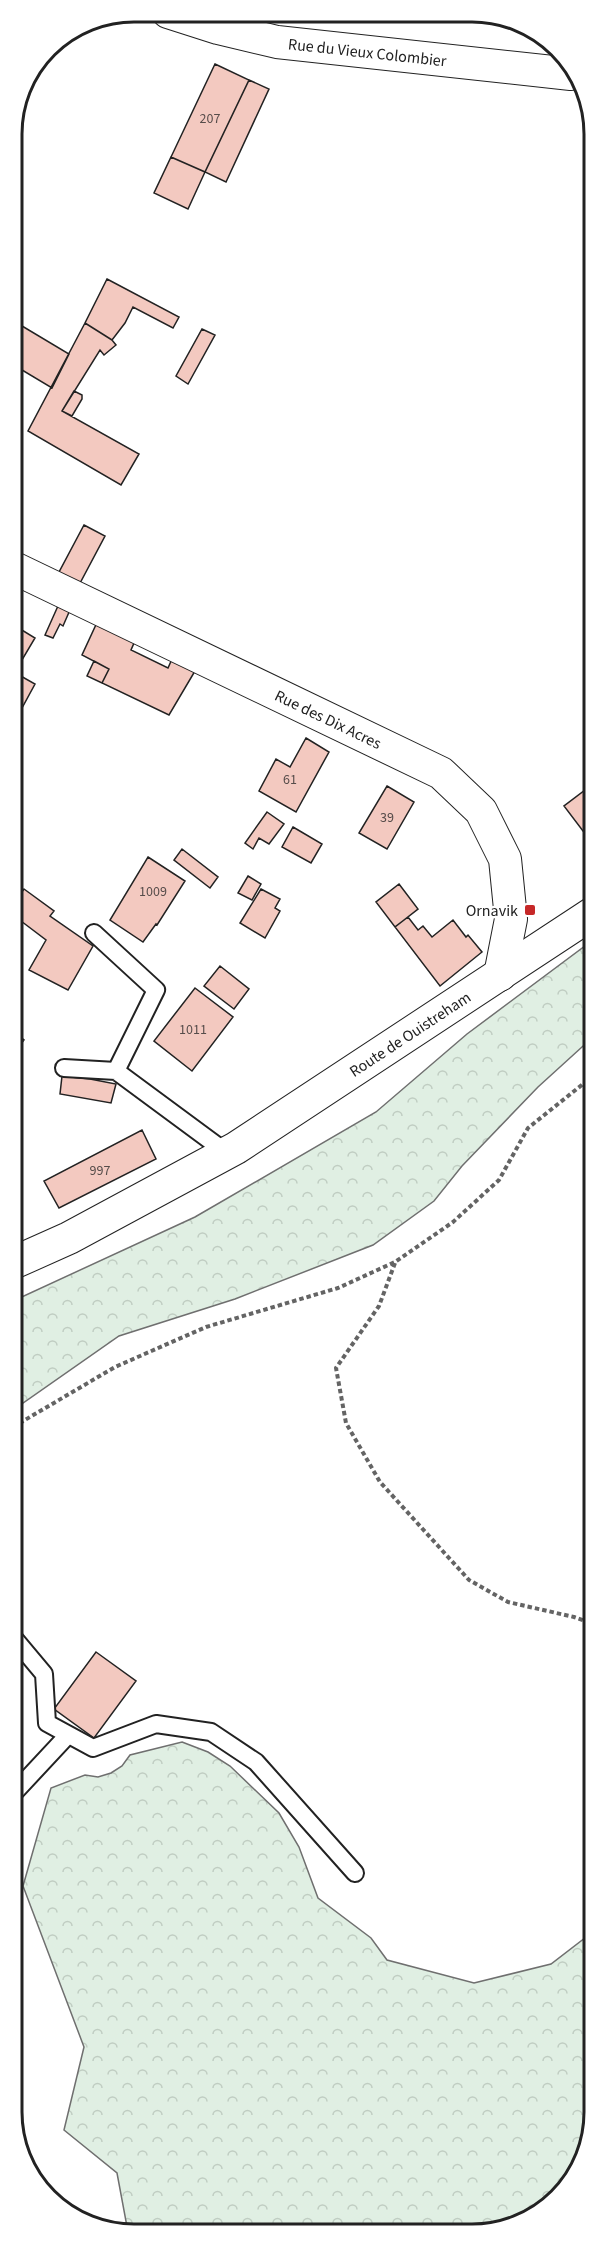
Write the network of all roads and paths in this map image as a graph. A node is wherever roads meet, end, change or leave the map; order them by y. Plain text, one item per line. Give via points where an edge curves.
1 (202, 23) edge
2 (564, 73) edge
3 (23, 572) edge
4 (584, 919) edge
5 (94, 933) dead end
6 (500, 975) junction
7 (64, 1068) dead end
8 (116, 1071) junction
9 (584, 1084) edge
10 (226, 1153) junction
11 (22, 1259) edge
12 (395, 1262) junction
13 (22, 1422) edge
14 (583, 1620) edge
15 (22, 1648) edge
16 (68, 1735) junction
17 (22, 1784) edge
18 (355, 1873) dead end

1 - 2 street, Rue du Vieux Colombier via 277,42
3 - 6 street, Rue des Dix Acres via 441,773 481,811 505,859 511,919
4 - 6 street, Route de Ouistreham
5 - 8 lane via 156,990
6 - 10 street, Route de Ouistreham
7 - 8 lane
8 - 10 lane
9 - 12 path via 528,1128 499,1180 453,1222
10 - 11 street, Route de Ouistreham via 69,1238
12 - 13 path via 338,1288 206,1327 116,1367
12 - 14 path via 379,1306 336,1368 346,1423 380,1482 469,1580 508,1602
15 - 16 lane via 44,1674 47,1723
16 - 17 lane
16 - 18 lane via 93,1748 156,1724 211,1732 256,1762

